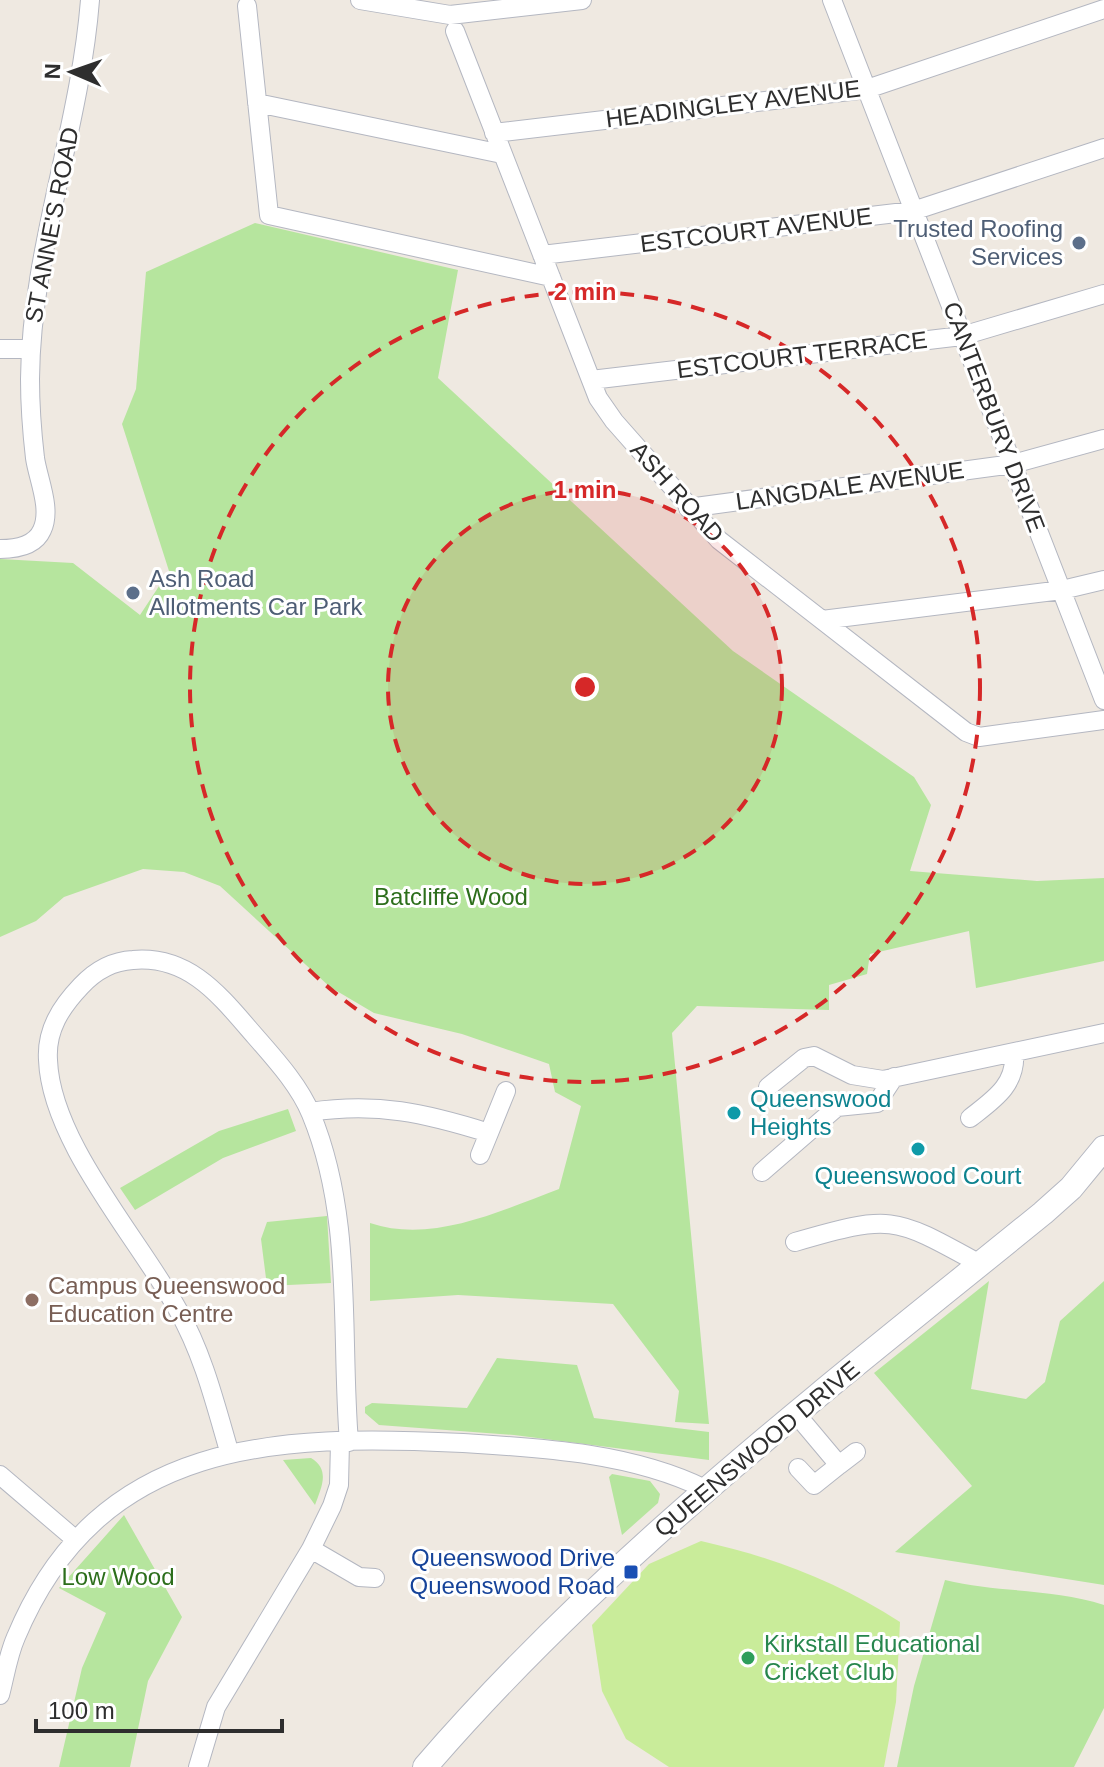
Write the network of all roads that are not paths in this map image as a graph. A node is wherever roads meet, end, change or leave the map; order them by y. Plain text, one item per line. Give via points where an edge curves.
1 (90, 0) edge
2 (582, 0) edge
3 (832, 0) edge
4 (369, 1) edge
5 (247, 6) dead end
6 (1104, 9) edge
7 (452, 15) edge
8 (867, 89) junction
9 (257, 103) junction
10 (494, 133) junction
11 (1104, 148) edge
12 (502, 154) junction
13 (913, 211) junction
14 (542, 255) junction
15 (551, 277) junction
16 (1104, 294) edge
17 (962, 336) junction
18 (0, 349) edge
19 (31, 349) junction
20 (591, 380) junction
21 (1104, 439) edge
22 (1013, 464) junction
23 (688, 508) junction
24 (0, 549) edge
25 (1104, 580) edge
26 (1062, 590) junction
27 (822, 620) junction
28 (1104, 700) edge
29 (1104, 720) edge
30 (1104, 1033) edge
31 (1014, 1052) junction
32 (894, 1077) junction
33 (768, 1087) dead end
34 (506, 1091) dead end
35 (310, 1112) junction
36 (970, 1118) dead end
37 (489, 1133) junction
38 (1104, 1148) edge
39 (480, 1155) dead end
40 (762, 1172) dead end
41 (795, 1242) dead end
42 (980, 1264) junction
43 (797, 1415) junction
44 (344, 1442) junction
45 (229, 1451) junction
46 (856, 1452) dead end
47 (839, 1465) junction
48 (798, 1468) dead end
49 (0, 1475) edge
50 (705, 1489) junction
51 (76, 1540) junction
52 (311, 1549) junction
53 (375, 1578) dead end
54 (0, 1695) edge
55 (198, 1767) edge
56 (425, 1767) edge

1 - 19 street, ST ANNE'S ROAD via 78,92 34,304
2 - 7 street
3 - 8 street, CANTERBURY DRIVE
4 - 7 street
5 - 9 street
6 - 8 street, HEADINGLEY AVENUE
7 - 10 street, ASH ROAD
8 - 10 street, HEADINGLEY AVENUE
8 - 13 street, CANTERBURY DRIVE
9 - 12 street
9 - 15 street via 269,215
10 - 12 street, ASH ROAD
11 - 13 street, ESTCOURT AVENUE
12 - 14 street, ASH ROAD
13 - 14 street, ESTCOURT AVENUE
13 - 17 street, CANTERBURY DRIVE
14 - 15 street, ASH ROAD
15 - 20 street, ASH ROAD
16 - 17 street, ESTCOURT TERRACE
17 - 20 street, ESTCOURT TERRACE
17 - 22 street, CANTERBURY DRIVE
18 - 19 street
19 - 24 street, ST ANNE'S ROAD via 35,457 45,517 31,542
20 - 23 street, ASH ROAD via 614,421
21 - 22 street, LANGDALE AVENUE
22 - 23 street, LANGDALE AVENUE
22 - 26 street, CANTERBURY DRIVE
23 - 27 street, ASH ROAD via 719,540
25 - 26 street
26 - 27 street
26 - 28 street, CANTERBURY DRIVE
27 - 29 street, ASH ROAD via 979,737
30 - 31 street
31 - 32 street
31 - 36 street via 1016,1067 1004,1090
32 - 33 street via 852,1075 814,1056
32 - 40 street via 877,1103 837,1107
34 - 37 street
35 - 37 street via 348,1106 402,1109
35 - 44 street via 330,1172 341,1242
35 - 45 street via 272,1055 222,998 177,964 143,959 114,964 90,976 58,1013 48,1060 60,1111 95,1181 161,1280 200,1352
37 - 39 street
38 - 42 street, QUEENSWOOD DRIVE via 1071,1188
41 - 42 street via 887,1221 924,1233
42 - 43 street, QUEENSWOOD DRIVE
43 - 47 street
43 - 50 street, QUEENSWOOD DRIVE
44 - 45 street
44 - 50 street via 422,1441 549,1450 629,1463
44 - 52 street via 339,1485
45 - 51 street via 152,1481
46 - 47 street
47 - 48 street via 814,1485
49 - 51 street
50 - 56 street, QUEENSWOOD DRIVE via 572,1613
51 - 54 street via 43,1585 15,1638
52 - 53 street via 359,1577
52 - 55 street via 216,1707

